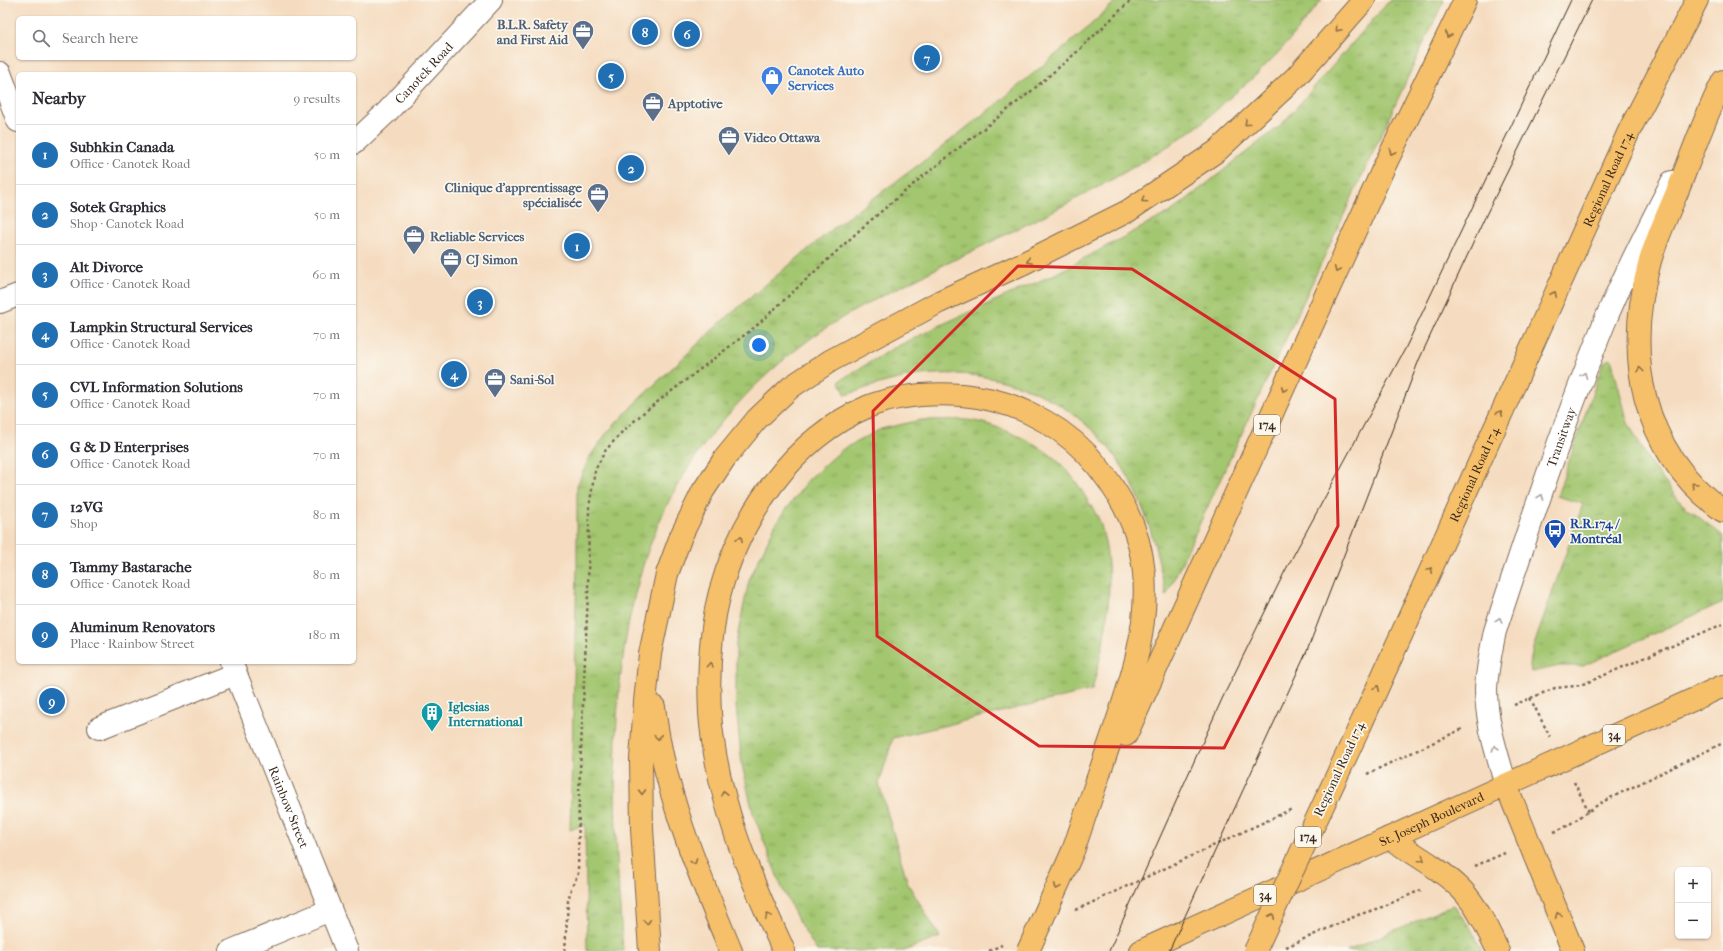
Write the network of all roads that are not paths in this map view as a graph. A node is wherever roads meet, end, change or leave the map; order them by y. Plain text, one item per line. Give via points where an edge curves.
1 (491, 0) edge
2 (1364, 0) edge
3 (1465, 0) edge
4 (1697, 0) edge
5 (0, 73) edge
6 (1723, 81) edge
7 (1710, 106) junction
8 (16, 116) edge
9 (356, 141) edge
10 (16, 296) edge
11 (0, 302) edge
12 (1723, 511) edge
13 (658, 614) junction
14 (233, 668) edge
15 (1723, 686) edge
16 (100, 728) dead end
17 (1506, 785) junction
18 (1389, 838) junction
19 (1073, 851) junction
20 (330, 910) junction
21 (231, 951) edge
22 (347, 951) edge
23 (650, 951) edge
24 (731, 951) edge
25 (784, 951) edge
26 (1028, 951) edge
27 (1141, 951) edge
28 (1255, 951) edge
29 (1498, 951) edge
30 (1573, 951) edge

1 - 9 street, Canotek Road via 387,112
2 -> 13 main road via 1296,77 1217,152 1128,211 892,327 830,361 791,387 757,419 725,458 703,491 671,561
3 -> 19 main road, 174 via 1384,167
28 -> 4 main road, Regional Road 174 / 174, bridge via 1361,724 1630,129
5 - 8 street
6 - 7 main road
12 -> 7 main road via 1693,485 1660,440 1642,390 1638,339 1642,295 1650,260
17 -> 7 street, Transitway via 1493,741 1487,706 1488,668 1495,631 1571,409 1605,320 1635,253
10 - 11 street
13 -> 23 main road via 644,702 641,759
13 -> 24 main road via 654,676 658,740 681,826
14 - 16 street
14 - 20 street, Rainbow Street
15 - 17 main road, St. Joseph Boulevard / 34
17 - 18 main road, St. Joseph Boulevard / 34
30 -> 17 main road
18 - 27 main road, St. Joseph Boulevard / 34
18 -> 29 main road via 1423,859 1467,897 1484,921
25 -> 19 main road via 744,857 729,813 716,758 710,714 709,671 713,626 720,591 737,545 756,509 782,472 808,445 837,424 868,407 905,396 942,394 977,396 1013,406 1049,423 1077,444 1103,472 1122,502 1136,536 1144,571 1145,605 1142,635 1132,677
19 -> 26 main road, 174, bridge
20 - 21 street
20 - 22 street, Rainbow Street

